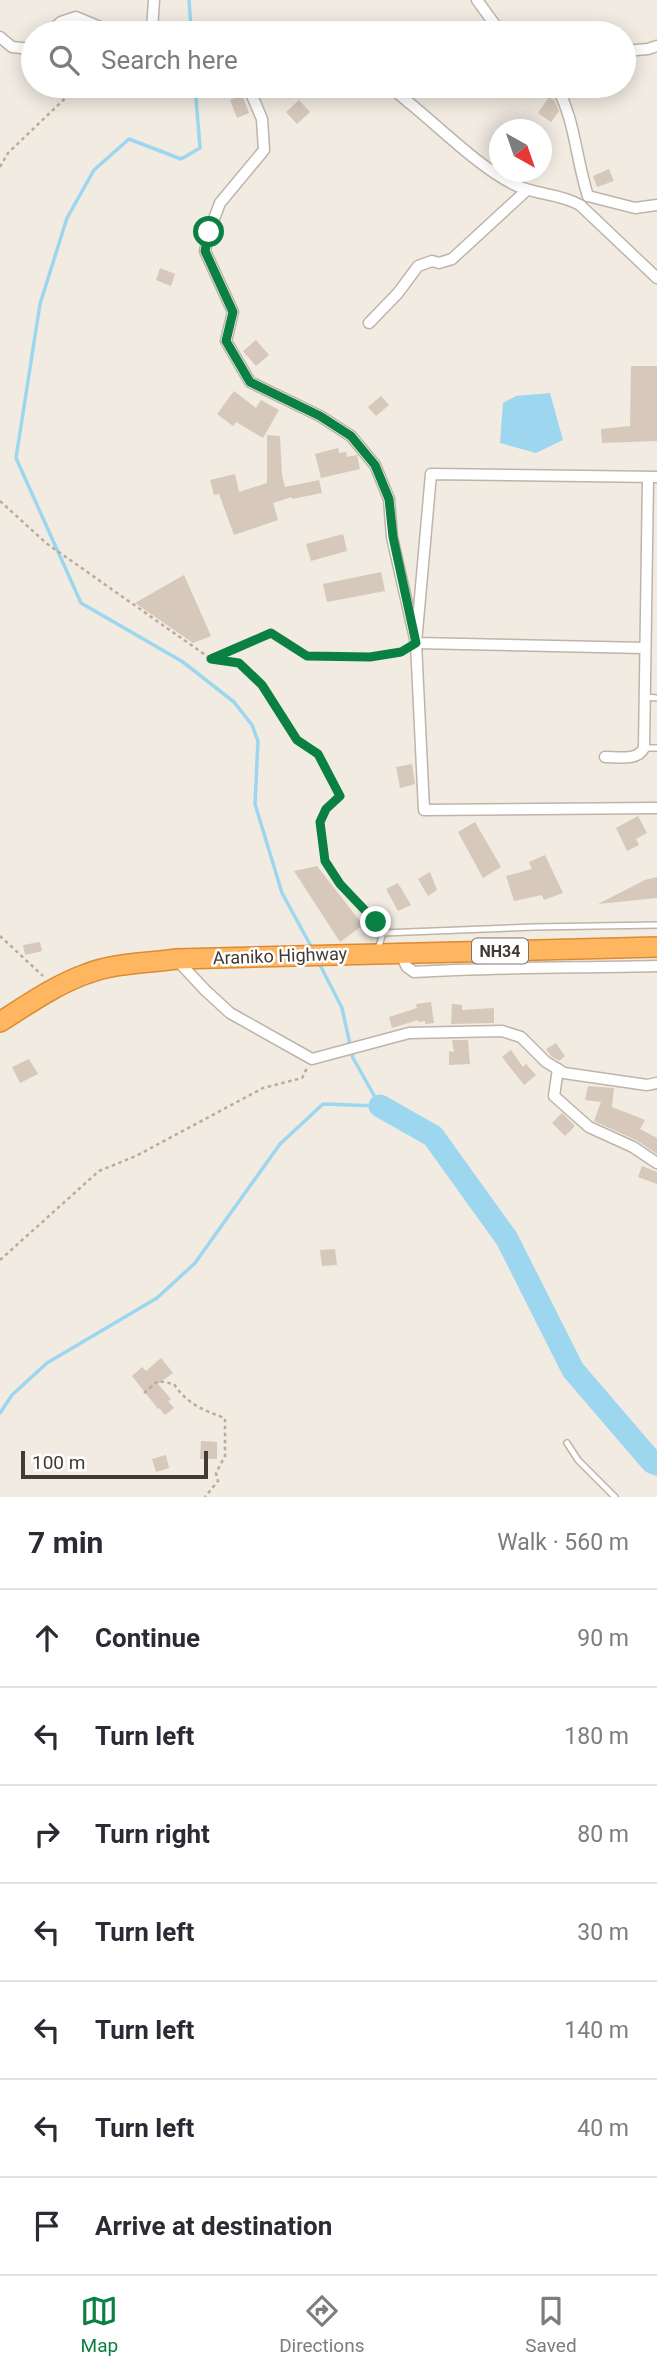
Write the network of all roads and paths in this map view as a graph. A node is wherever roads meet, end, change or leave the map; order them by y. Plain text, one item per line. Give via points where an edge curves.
1 (154, 0) edge
2 (477, 0) edge
3 (64, 21) edge
4 (86, 21) edge
5 (153, 21) edge
6 (492, 21) edge
7 (0, 37) edge
8 (657, 46) edge
9 (21, 48) edge
10 (636, 51) edge
11 (65, 98) edge
12 (253, 98) edge
13 (403, 98) edge
14 (562, 98) edge
15 (0, 167) edge
16 (527, 190) junction
17 (584, 201) junction
18 (657, 205) edge
19 (657, 278) edge
20 (369, 323) dead end
21 (652, 477) edge
22 (0, 500) edge
23 (652, 534) edge
24 (652, 584) edge
25 (651, 636) edge
26 (416, 643) junction
27 (645, 648) junction
28 (211, 659) junction
29 (645, 697) junction
30 (657, 698) edge
31 (644, 748) junction
32 (657, 748) edge
33 (605, 757) dead end
34 (657, 808) edge
35 (657, 925) edge
36 (613, 926) junction
37 (534, 927) junction
38 (569, 927) junction
39 (425, 932) junction
40 (383, 933) junction
41 (0, 936) edge
42 (657, 947) edge
43 (614, 948) junction
44 (570, 949) junction
45 (535, 950) junction
46 (426, 952) junction
47 (377, 953) junction
48 (400, 953) junction
49 (177, 959) junction
50 (657, 966) edge
51 (55, 988) junction
52 (0, 1022) edge
53 (312, 1059) junction
54 (558, 1069) junction
55 (657, 1083) edge
56 (657, 1163) edge
57 (0, 1259) edge
58 (144, 1393) dead end
59 (567, 1443) dead end
60 (205, 1497) edge
61 (615, 1497) edge

1 - 5 street
2 - 6 street
3 - 4 street via 76,17
7 - 9 street
8 - 10 street
11 - 15 path via 8,153
12 - 26 street via 262,119 264,150 220,203 205,251 233,312 226,341 250,382 351,436 375,465 389,499
13 - 16 street via 496,173
14 - 17 street
16 - 17 street
16 - 20 street via 452,259 418,266
17 - 18 street via 635,208
17 - 19 street
21 - 23 street
21 - 26 street via 431,474
22 - 28 path via 46,543
23 - 24 street
24 - 25 street
25 - 27 street
26 - 27 street
26 - 28 path via 401,652 370,657 307,656 271,633
26 - 34 street via 424,810
27 - 29 street
28 - 40 path via 239,663 262,685 297,740 318,754 340,796 320,822 325,861
29 - 30 lane
29 - 31 street
31 - 32 lane
31 - 33 street via 637,756
35 - 36 lane
36 - 38 lane
36 - 43 lane
37 - 38 lane
37 - 39 lane
37 - 45 lane
38 - 44 lane
39 - 40 lane
39 - 46 lane
40 - 47 lane
41 - 51 path
42 - 43 highway, Araniko Highway / NH34
43 - 44 highway, Araniko Highway / NH34
44 - 45 highway, Araniko Highway / NH34
45 - 46 highway, Araniko Highway / NH34
46 - 48 highway, Araniko Highway / NH34
47 - 48 highway, Araniko Highway / NH34
47 - 49 highway, Araniko Highway / NH34
48 - 50 street via 414,972
49 - 51 highway, Araniko Highway / NH34 via 115,966
49 - 53 street via 230,1013
51 - 52 highway, Araniko Highway / NH34
53 - 54 street via 409,1033 502,1031 521,1037
53 - 57 path via 302,1078 263,1088 99,1171
54 - 55 street via 609,1080
54 - 56 street via 554,1096 565,1108 589,1127
58 - 60 path via 158,1381 174,1384 182,1396 225,1418 225,1456 216,1473 218,1481
59 - 61 lane

